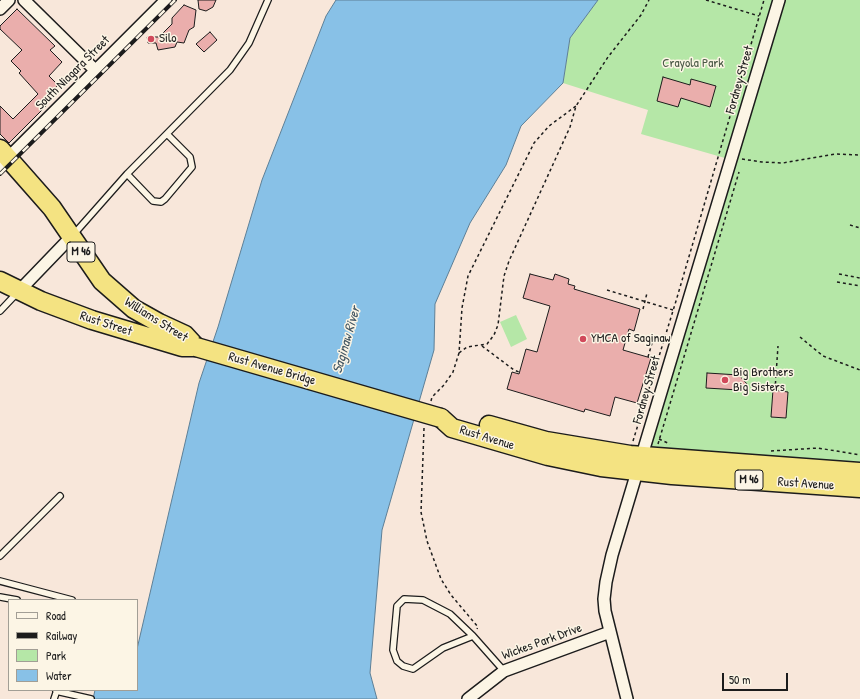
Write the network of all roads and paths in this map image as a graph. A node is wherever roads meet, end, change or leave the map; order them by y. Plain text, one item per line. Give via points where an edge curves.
1 (9, 0) edge
2 (24, 0) edge
3 (166, 0) edge
4 (268, 0) edge
5 (649, 0) edge
6 (707, 0) edge
7 (764, 0) edge
8 (779, 0) edge
9 (0, 9) edge
10 (759, 16) junction
11 (96, 71) junction
12 (576, 106) junction
13 (167, 134) junction
14 (744, 153) dead end
15 (860, 155) edge
16 (3, 158) edge
17 (742, 159) junction
18 (126, 174) junction
19 (850, 226) dead end
20 (860, 228) edge
21 (71, 237) junction
22 (839, 274) dead end
23 (860, 278) edge
24 (0, 281) edge
25 (837, 282) dead end
26 (860, 286) edge
27 (20, 290) junction
28 (607, 290) dead end
29 (648, 293) dead end
30 (645, 302) junction
31 (643, 309) dead end
32 (673, 310) junction
33 (0, 311) edge
34 (654, 336) dead end
35 (800, 337) dead end
36 (482, 346) junction
37 (778, 346) dead end
38 (196, 347) junction
39 (459, 353) junction
40 (648, 358) dead end
41 (860, 370) edge
42 (519, 372) dead end
43 (775, 390) dead end
44 (430, 404) dead end
45 (442, 418) joint
46 (425, 425) dead end
47 (659, 439) junction
48 (660, 446) dead end
49 (666, 446) dead end
50 (769, 451) dead end
51 (860, 455) edge
52 (638, 457) junction
53 (860, 472) edge
54 (860, 488) edge
55 (60, 496) dead end
56 (0, 556) edge
57 (0, 581) edge
58 (0, 597) edge
59 (11, 599) edge
60 (68, 599) edge
61 (610, 632) junction
62 (473, 636) junction
63 (504, 671) junction
64 (61, 691) edge
65 (91, 699) edge
66 (468, 699) edge
67 (627, 699) edge

1 - 9 street
2 - 11 street
3 - 11 street, South Niagara Street
4 - 13 lane via 242,54 230,70
5 - 12 path
6 - 10 path
7 - 10 path
8 - 52 street, Fordney Street
10 - 32 path
11 - 16 street, South Niagara Street
12 - 36 path via 570,127 509,261 504,276 498,325 491,342
12 - 39 path via 549,126 534,142 468,276 462,308
13 - 18 lane
13 - 18 lane via 190,157 192,167 161,202 153,201
14 - 17 path
15 - 17 path via 835,154 783,163
16 - 21 highway, Williams Street / M 46 via 48,202
17 - 47 path
18 - 21 lane
19 - 20 path
21 - 27 street
21 - 38 highway, Williams Street / M 46 via 102,280 122,300 159,323 185,335
22 - 23 path
24 - 27 highway, M 46
25 - 26 path
27 - 33 lane
27 - 38 highway, Rust Street / M 46 via 74,314 107,325 182,347
28 - 30 path
29 - 30 path
30 - 31 path
30 - 32 path
32 - 52 path
34 - 40 path
35 - 41 path via 823,356
36 - 39 path via 467,347
36 - 42 path
37 - 43 path
38 - 45 highway, Rust Avenue Bridge / M 46, bridge
39 - 44 path via 453,372 432,397
45 - 52 highway, Rust Avenue / M 46 via 455,416 546,441
46 - 62 path via 420,512 441,579 478,627
47 - 48 path via 657,446
47 - 49 path via 672,445
50 - 51 path via 818,448
52 - 53 highway, Rust Avenue / M 46
52 - 54 highway, Rust Avenue / M 46
52 - 61 street, Fordney Street via 606,582 604,599
55 - 56 lane
57 - 60 lane
58 - 59 lane
61 - 63 street, Wickes Park Drive
61 - 67 street, Fordney Street
62 - 62 lane via 450,614 423,600 404,599 396,606 393,650 397,661 403,666 413,669 443,648
62 - 63 lane
63 - 66 street, Wickes Park Drive
64 - 65 lane

